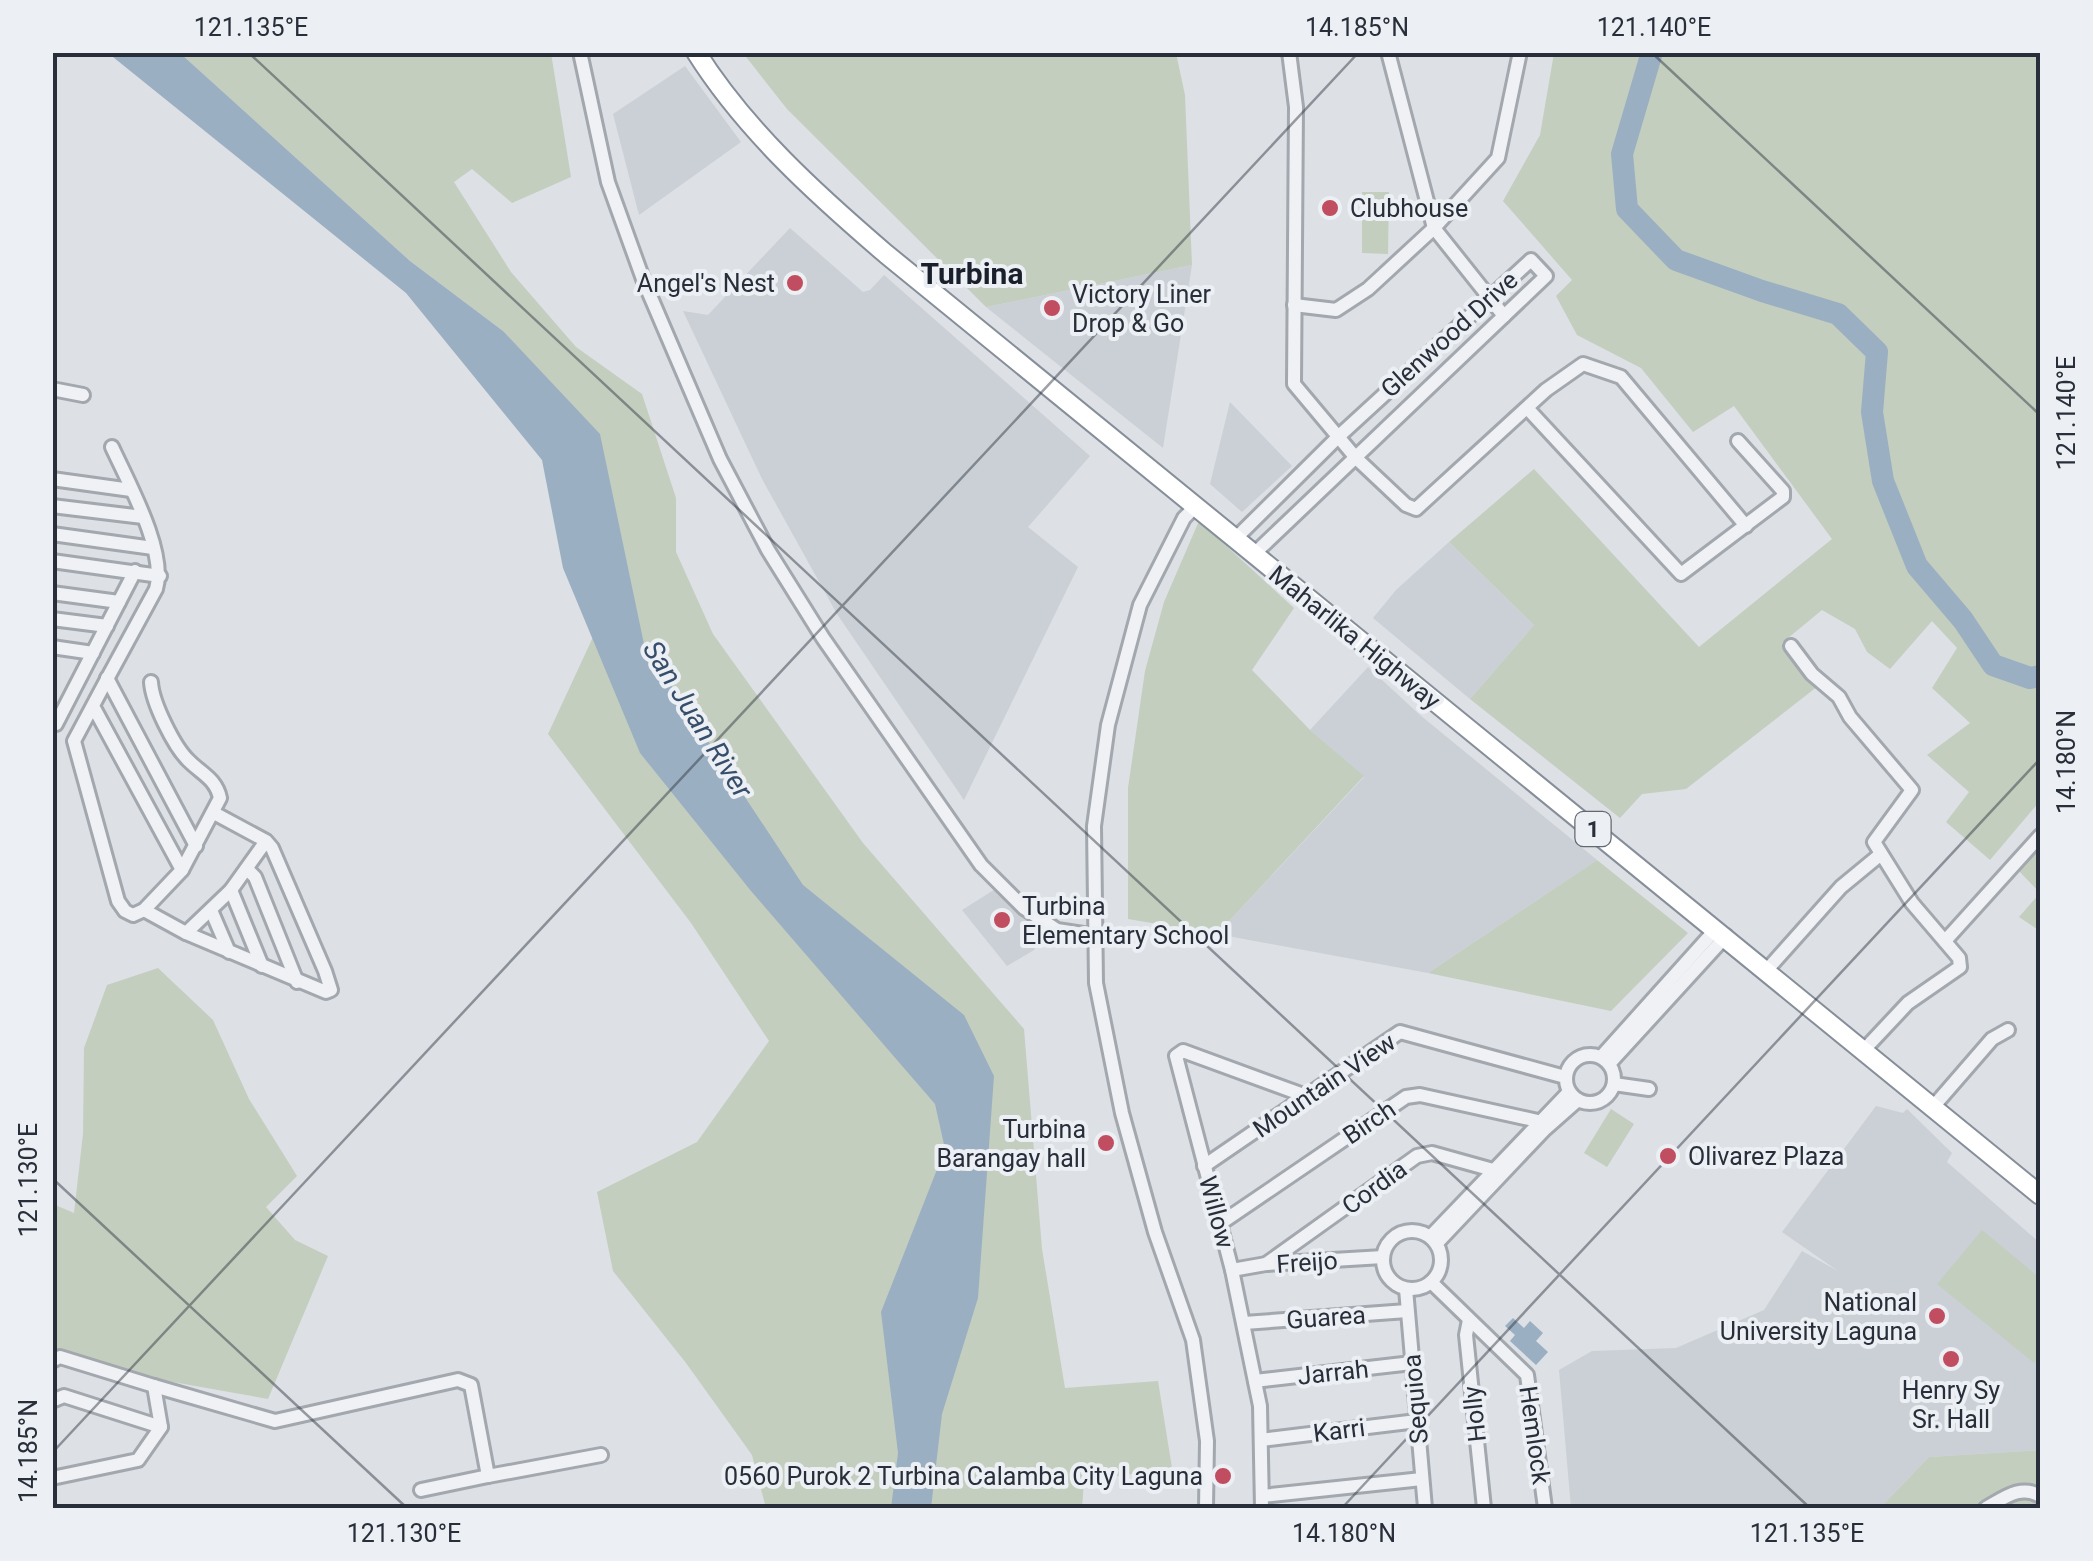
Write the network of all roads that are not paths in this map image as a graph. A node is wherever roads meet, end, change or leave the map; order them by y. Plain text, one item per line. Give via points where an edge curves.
1 (580, 52) edge
2 (696, 52) edge
3 (1289, 52) edge
4 (1388, 52) edge
5 (1520, 52) edge
6 (1434, 228) junction
7 (1490, 296) junction
8 (1294, 305) junction
9 (1504, 316) junction
10 (52, 389) edge
11 (83, 395) dead end
12 (1528, 408) junction
13 (1338, 436) junction
14 (1738, 441) dead end
15 (112, 447) dead end
16 (1356, 458) junction
17 (52, 479) edge
18 (131, 490) junction
19 (52, 506) edge
20 (1196, 506) junction
21 (143, 517) junction
22 (1746, 526) junction
23 (52, 534) edge
24 (1236, 538) junction
25 (152, 548) junction
26 (1254, 554) junction
27 (52, 562) edge
28 (134, 571) junction
29 (160, 576) junction
30 (52, 593) edge
31 (119, 602) junction
32 (52, 618) edge
33 (106, 626) junction
34 (1792, 646) dead end
35 (52, 648) edge
36 (93, 653) junction
37 (108, 678) junction
38 (151, 682) dead end
39 (93, 706) junction
40 (52, 723) edge
41 (214, 813) junction
42 (2040, 836) edge
43 (266, 840) junction
44 (196, 846) junction
45 (1881, 854) junction
46 (247, 868) junction
47 (182, 870) junction
48 (231, 890) junction
49 (144, 910) junction
50 (211, 910) junction
51 (186, 932) junction
52 (1721, 933) junction
53 (1096, 936) junction
54 (1945, 941) junction
55 (229, 952) junction
56 (262, 966) junction
57 (1766, 971) junction
58 (297, 982) junction
59 (2008, 1030) dead end
60 (1863, 1051) junction
61 (1605, 1060) junction
62 (1565, 1077) junction
63 (1614, 1084) junction
64 (1649, 1089) dead end
65 (1306, 1096) junction
66 (1573, 1096) junction
67 (1933, 1107) junction
68 (1538, 1121) junction
69 (1204, 1166) junction
70 (1493, 1170) junction
71 (2040, 1195) edge
72 (1221, 1223) junction
73 (1434, 1240) junction
74 (1383, 1257) junction
75 (1266, 1264) junction
76 (1232, 1270) junction
77 (1431, 1282) junction
78 (1406, 1288) junction
79 (1408, 1311) junction
80 (1470, 1320) junction
81 (1244, 1322) junction
82 (52, 1361) edge
83 (1412, 1363) junction
84 (1255, 1381) junction
85 (154, 1386) junction
86 (52, 1402) edge
87 (1416, 1421) junction
88 (161, 1427) junction
89 (1261, 1440) junction
90 (600, 1455) dead end
91 (488, 1476) junction
92 (52, 1478) edge
93 (1422, 1479) junction
94 (421, 1490) dead end
95 (2039, 1493) edge
96 (1262, 1502) edge
97 (1206, 1508) edge
98 (1425, 1508) edge
99 (1484, 1508) edge
100 (1545, 1508) edge
101 (1986, 1508) edge

1 - 53 street via 608,182 643,279 720,459 768,550 981,865 1057,930
2 - 20 highway, Maharlika Highway / 1 via 764,139 843,217
3 - 8 street via 1296,107
4 - 6 street
5 - 6 street via 1498,158
6 - 7 street
6 - 8 street via 1336,310
7 - 9 street
7 - 9 street, Glenwood Drive via 1531,260 1546,276
7 - 13 street, Glenwood Drive
8 - 13 street via 1294,384
9 - 16 street, Glenwood Drive
10 - 11 street
12 - 16 street via 1416,509
12 - 22 street via 1583,364 1621,377
12 - 22 street via 1681,574
13 - 16 street
13 - 24 street, Glenwood Drive
14 - 22 street via 1783,491
15 - 18 street
16 - 26 street, Glenwood Drive
17 - 18 street
18 - 21 street
19 - 21 street
20 - 24 highway, Maharlika Highway / 1
20 - 53 street via 1140,604 1108,726 1094,826
21 - 25 street
23 - 25 street
24 - 26 highway, Maharlika Highway / 1
25 - 29 street
26 - 52 highway, Maharlika Highway / 1
27 - 28 street
28 - 29 street
28 - 31 street
29 - 37 street
30 - 31 street
31 - 33 street
32 - 33 street
33 - 36 street
34 - 45 street via 1912,790 1874,842
35 - 36 street
36 - 40 street
37 - 39 street
37 - 44 street
38 - 41 street via 152,698 186,759 218,790
39 - 47 street
39 - 49 street via 74,741 118,902 133,914
41 - 43 street
41 - 44 street
42 - 54 street
43 - 46 street
43 - 58 street via 331,990
44 - 47 street
45 - 54 street
45 - 57 street
46 - 48 street
46 - 58 street
47 - 49 street
48 - 50 street
48 - 56 street
49 - 51 street
50 - 51 street
50 - 55 street
51 - 55 street
52 - 57 highway, Maharlika Highway / 1
52 - 61 street
53 - 97 street via 1096,983 1122,1113 1193,1340 1206,1441
54 - 60 street via 1960,968 1908,1003
55 - 56 street
56 - 58 street
57 - 60 highway, Maharlika Highway / 1
59 - 67 street via 1992,1038
60 - 67 highway, Maharlika Highway / 1
61 - 62 street via 1578,1057
61 - 63 street
62 - 65 street, Mountain View via 1400,1032
62 - 66 street
63 - 64 street
63 - 66 street via 1600,1102
65 - 69 street, Mountain View
65 - 69 street, Willow via 1183,1050 1176,1056
66 - 68 street
66 - 73 street
67 - 71 highway, Maharlika Highway / 1
68 - 70 street
68 - 72 street, Birch via 1406,1097
69 - 72 street, Willow
70 - 73 street
70 - 75 street, Cordia via 1432,1153 1417,1156
72 - 76 street, Willow
73 - 74 street via 1414,1230 1397,1234
73 - 77 street via 1442,1260
74 - 75 street, Freijo
74 - 78 street via 1391,1280
75 - 76 street, Freijo
76 - 81 street, Willow
77 - 78 street
77 - 80 street, Hemlock
78 - 79 street, Sequioa
79 - 81 street, Guarea
79 - 83 street, Sequioa
80 - 99 street, Holly via 1466,1335
80 - 100 street, Hemlock via 1527,1375
81 - 84 street, Willow
82 - 85 street
83 - 84 street, Jarrah
83 - 87 street, Sequioa
84 - 89 street, Willow
85 - 88 street
85 - 91 street via 275,1421 458,1380 471,1384
86 - 88 street via 64,1396
87 - 89 street, Karri
87 - 93 street, Sequioa
88 - 92 street via 138,1460
89 - 96 street, Willow
90 - 91 street
91 - 94 street
93 - 96 street
93 - 98 street, Sequioa
95 - 101 street via 2017,1491

